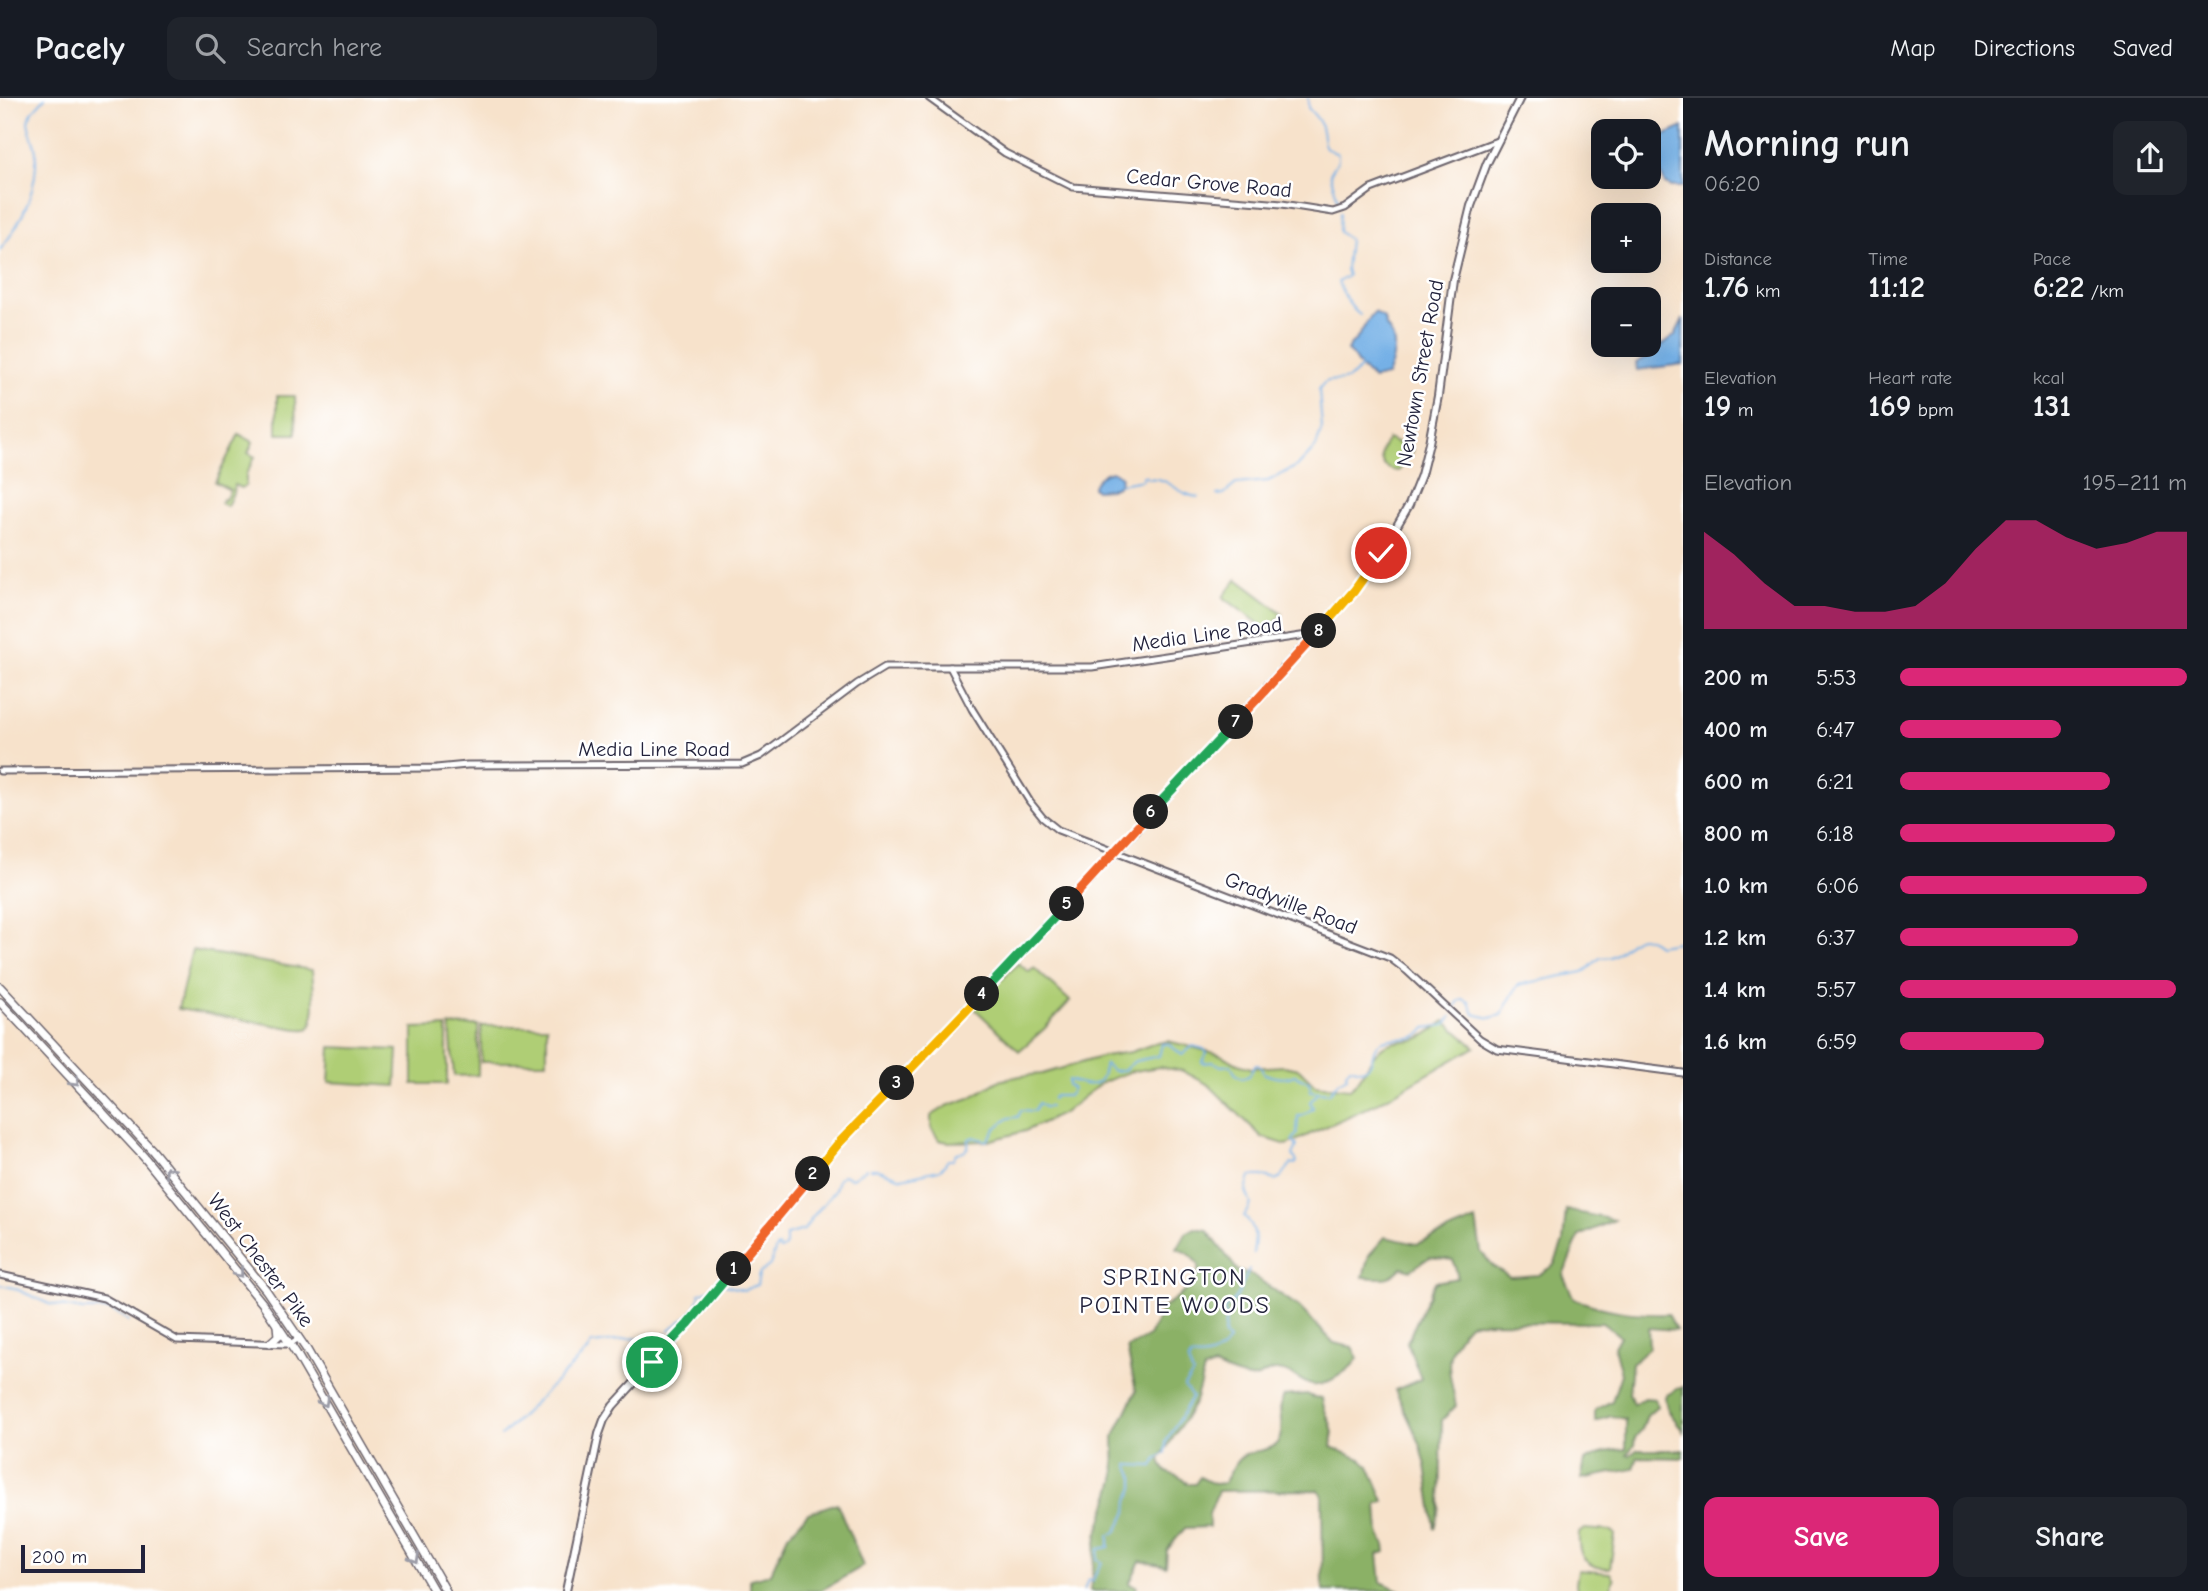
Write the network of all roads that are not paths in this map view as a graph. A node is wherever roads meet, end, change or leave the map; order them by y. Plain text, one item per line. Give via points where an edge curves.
1 (929, 98) edge
2 (1520, 98) edge
3 (1497, 141) junction
4 (1317, 634) junction
5 (950, 667) junction
6 (0, 771) edge
7 (1116, 852) junction
8 (0, 986) edge
9 (0, 1002) edge
10 (1683, 1073) edge
11 (0, 1275) edge
12 (277, 1325) junction
13 (299, 1338) junction
14 (270, 1343) junction
15 (290, 1344) junction
16 (434, 1591) edge
17 (446, 1591) edge
18 (566, 1591) edge

1 - 3 main road, Cedar Grove Road via 1005,153 1073,187 1333,212 1371,189
2 - 3 main road, Newtown Street Road
3 - 4 main road, Newtown Street Road via 1477,184 1453,280 1438,396 1421,475 1381,553
4 - 5 main road, Media Line Road via 1092,667
4 - 7 main road, Newtown Street Road
5 - 6 main road, Media Line Road via 885,667 761,756 742,764
5 - 7 main road, Gradyville Road via 1043,818 1058,830
7 - 10 main road, Gradyville Road via 1390,958 1497,1049
7 - 18 main road, Newtown Street Road via 838,1144 613,1406 599,1434
13 -> 8 highway, West Chester Pike via 152,1150
9 -> 12 highway, West Chester Pike via 150,1165
11 - 14 main road via 104,1298 177,1340
12 - 14 highway via 278,1336
12 - 15 highway, West Chester Pike
13 - 15 main road
13 - 17 highway, West Chester Pike
14 - 15 main road
15 -> 16 highway, West Chester Pike

